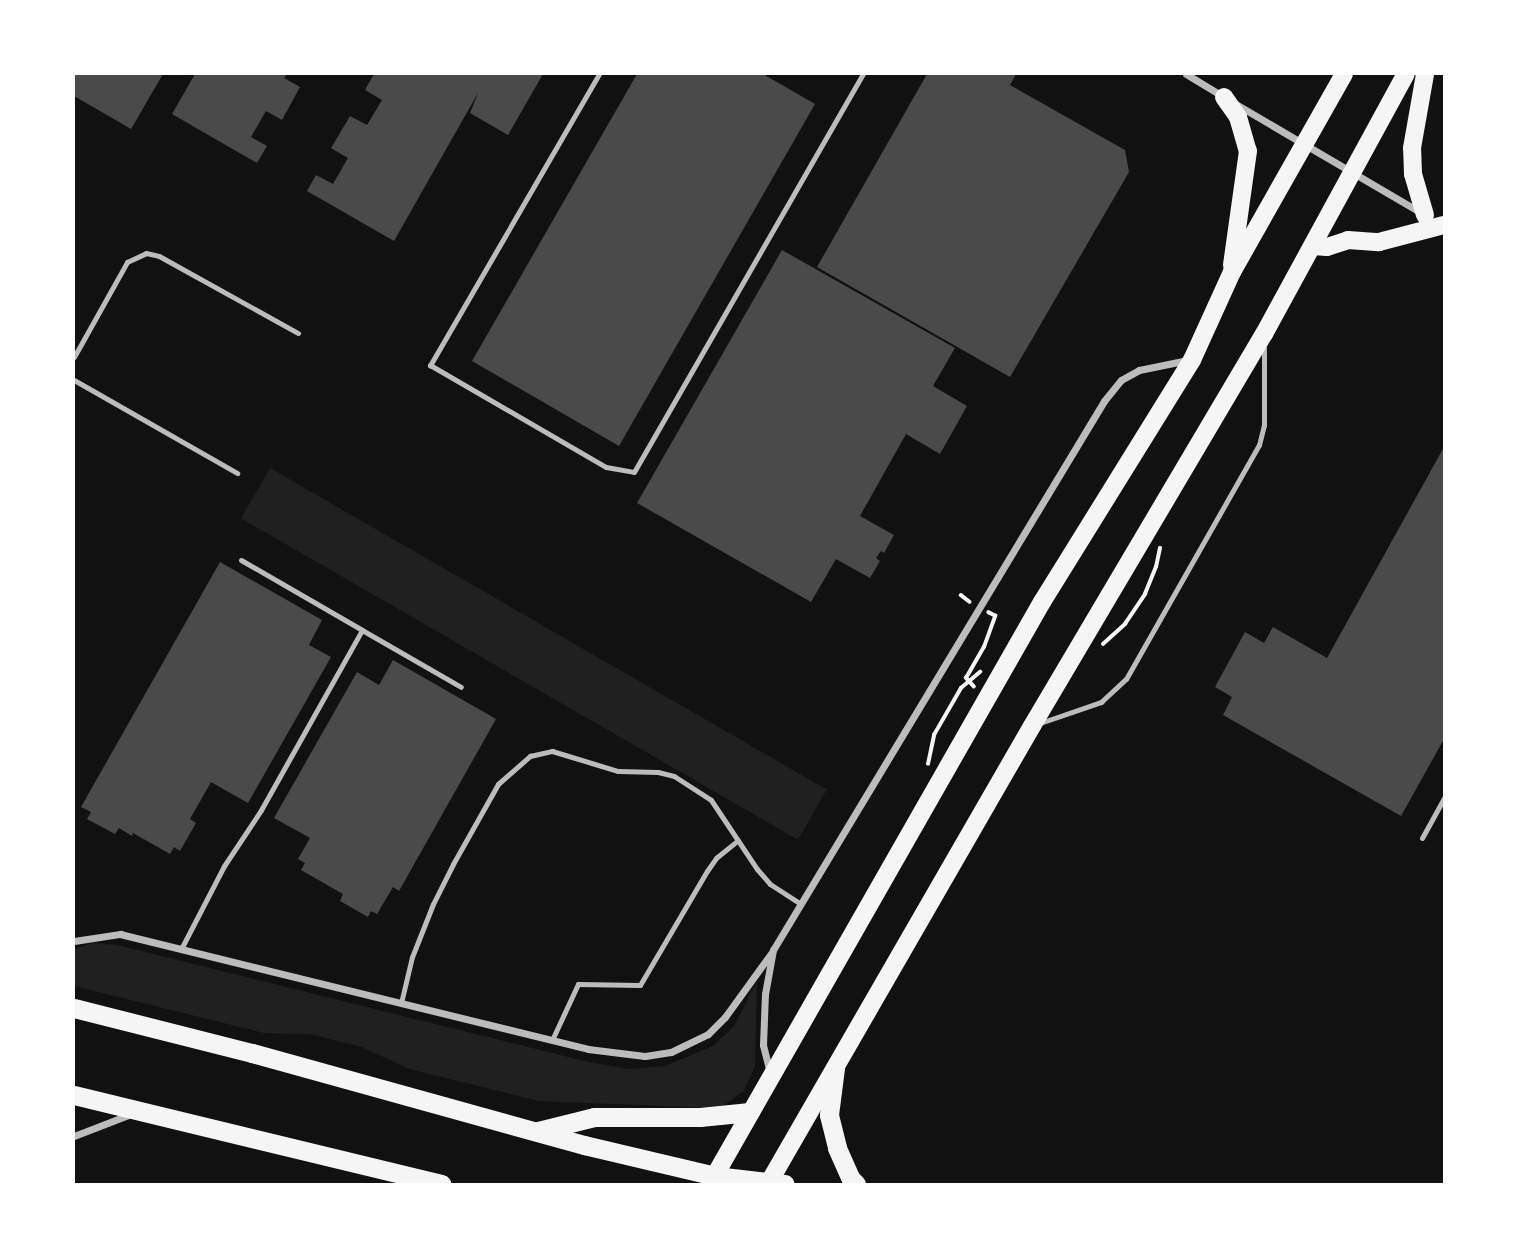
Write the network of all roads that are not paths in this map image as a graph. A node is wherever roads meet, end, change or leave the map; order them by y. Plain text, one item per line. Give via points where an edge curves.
1 (599, 74) edge
2 (863, 74) edge
3 (1186, 74) edge
4 (1344, 74) edge
5 (1406, 74) edge
6 (1425, 74) edge
7 (1224, 97) junction
8 (1304, 145) junction
9 (1353, 172) junction
10 (1424, 215) junction
11 (1444, 225) edge
12 (1313, 246) junction
13 (1232, 272) junction
14 (298, 333) dead end
15 (1264, 334) junction
16 (74, 357) edge
17 (1192, 360) junction
18 (74, 380) edge
19 (237, 473) dead end
20 (242, 560) dead end
21 (362, 630) junction
22 (461, 687) dead end
23 (1032, 726) junction
24 (1444, 798) edge
25 (1422, 838) dead end
26 (738, 840) junction
27 (801, 904) junction
28 (74, 941) edge
29 (181, 949) junction
30 (773, 950) junction
31 (401, 1003) junction
32 (74, 1008) edge
33 (552, 1040) junction
34 (835, 1068) junction
35 (771, 1077) junction
36 (74, 1095) edge
37 (138, 1111) junction
38 (750, 1112) junction
39 (533, 1132) junction
40 (74, 1136) edge
41 (713, 1180) edge
42 (407, 1181) edge
43 (774, 1184) edge
44 (441, 1185) edge
45 (856, 1185) edge

1 - 2 lane via 430,365 606,467 634,472
3 - 7 street
4 - 8 main road
5 - 9 main road
6 - 10 main road via 1412,148 1413,174
7 - 8 street
7 - 13 main road via 1238,117 1248,151
8 - 9 street
8 - 13 main road
9 - 10 street
9 - 12 main road
10 - 11 street
11 - 12 main road via 1379,242 1348,240
12 - 15 main road
13 - 17 main road
14 - 16 lane via 146,253 127,262
15 - 23 main road
15 - 23 lane via 1264,425 1259,445 1126,679 1101,702
17 - 27 street via 1139,370 1121,380 1104,401
17 - 35 main road via 1042,601
18 - 19 lane
20 - 21 lane
21 - 22 lane
21 - 29 lane via 261,810 224,866
23 - 34 main road
24 - 25 lane
26 - 27 lane via 770,884
26 - 31 lane via 711,800 674,776 618,771 552,751 530,756 498,784 453,864 412,957
26 - 33 lane via 706,871 640,985 578,984
27 - 30 street
28 - 29 street via 120,934
29 - 31 street
30 - 33 street via 725,1017 692,1044 671,1052 622,1055
30 - 35 street via 763,1045
31 - 33 street
32 - 39 highway
34 - 43 main road
34 - 45 highway via 829,1115 837,1147
35 - 38 main road
36 - 37 highway
37 - 40 street
37 - 42 highway
38 - 39 highway via 594,1117
38 - 41 main road
39 - 41 highway
41 - 43 highway
42 - 44 highway

